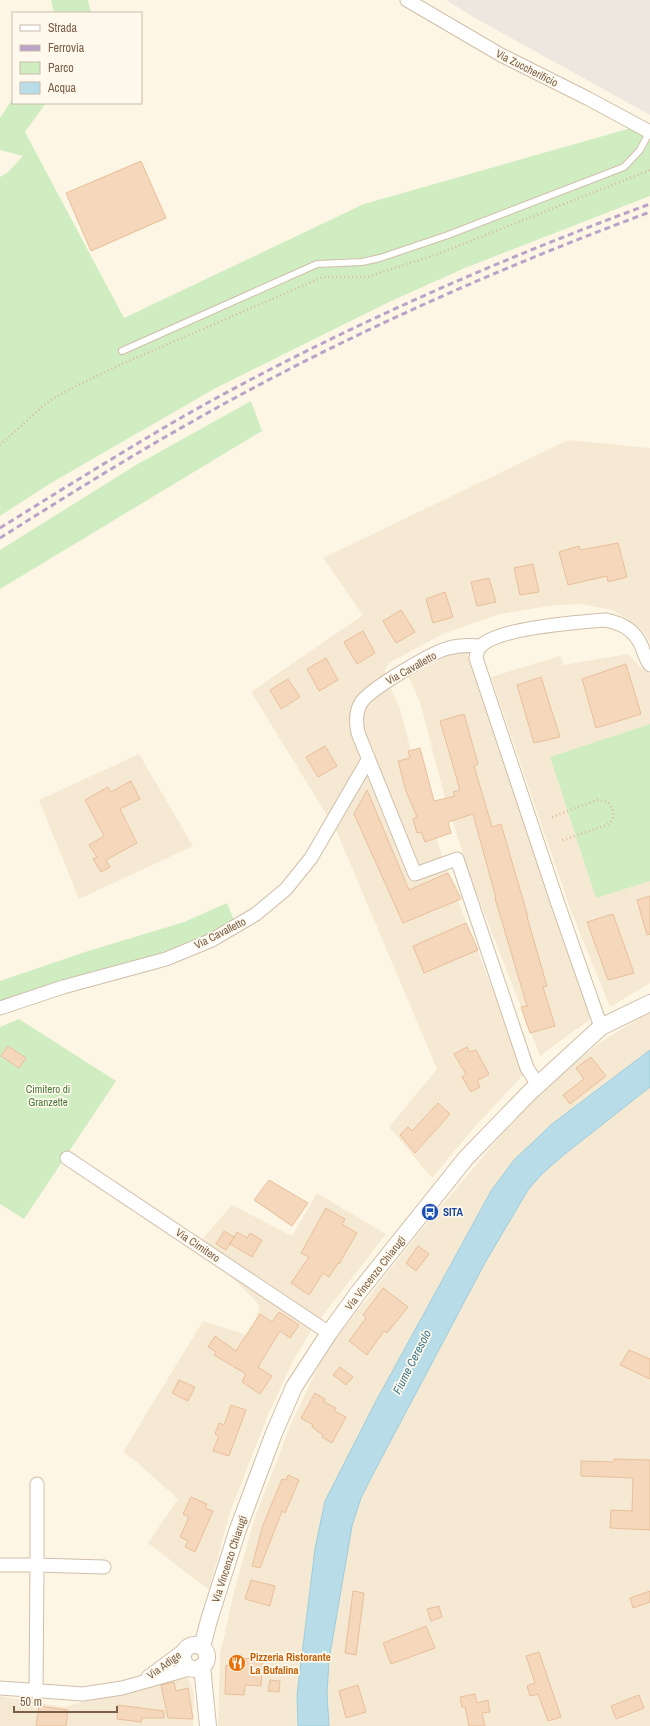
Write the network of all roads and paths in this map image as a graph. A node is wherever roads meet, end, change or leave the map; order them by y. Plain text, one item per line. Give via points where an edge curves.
1 (407, 0) edge
2 (650, 132) edge
3 (122, 351) dead end
4 (122, 364) dead end
5 (0, 444) edge
6 (480, 646) junction
7 (650, 665) edge
8 (368, 760) junction
9 (552, 817) dead end
10 (560, 841) dead end
11 (650, 1004) edge
12 (0, 1008) edge
13 (601, 1027) junction
14 (538, 1085) junction
15 (68, 1158) dead end
16 (328, 1333) junction
17 (37, 1484) dead end
18 (0, 1565) edge
19 (37, 1565) junction
20 (104, 1567) dead end
21 (194, 1647) junction
22 (198, 1667) junction
23 (142, 1682) junction
24 (0, 1688) edge
25 (36, 1692) junction
26 (208, 1726) edge

1 - 2 street, Via Zuccherificio via 501,56
2 - 3 lane via 640,150 624,167 448,235 380,258 362,262 317,264
4 - 5 path via 54,398
6 - 7 street via 487,641 524,630 605,620 618,622 633,633
6 - 8 street, Via Cavalletto via 447,648 367,694 361,703 356,720
6 - 13 street via 476,658
8 - 12 street, Via Cavalletto via 311,858 286,889 256,914 212,940 166,959 63,987
8 - 14 street, Via Cavalletto via 415,874 457,859 527,1068
9 - 10 path via 597,800 608,802 613,808 612,821 607,825
11 - 13 street, Via Vincenzo Chiarugi
13 - 14 street, Via Vincenzo Chiarugi
14 - 16 street, Via Vincenzo Chiarugi via 466,1158
15 - 16 street, Via Cimitero
16 - 21 street, Via Vincenzo Chiarugi via 294,1387 274,1433 208,1620
17 - 19 street
18 - 19 street
19 - 20 street
19 - 25 street
21 - 22 street, Via Vincenzo Chiarugi via 184,1658 187,1665
21 - 23 street, Via Adige
22 - 23 street, Via Adige
22 - 26 street via 205,1688
23 - 25 street, Via Adige via 83,1694
24 - 25 street, Via Adige

